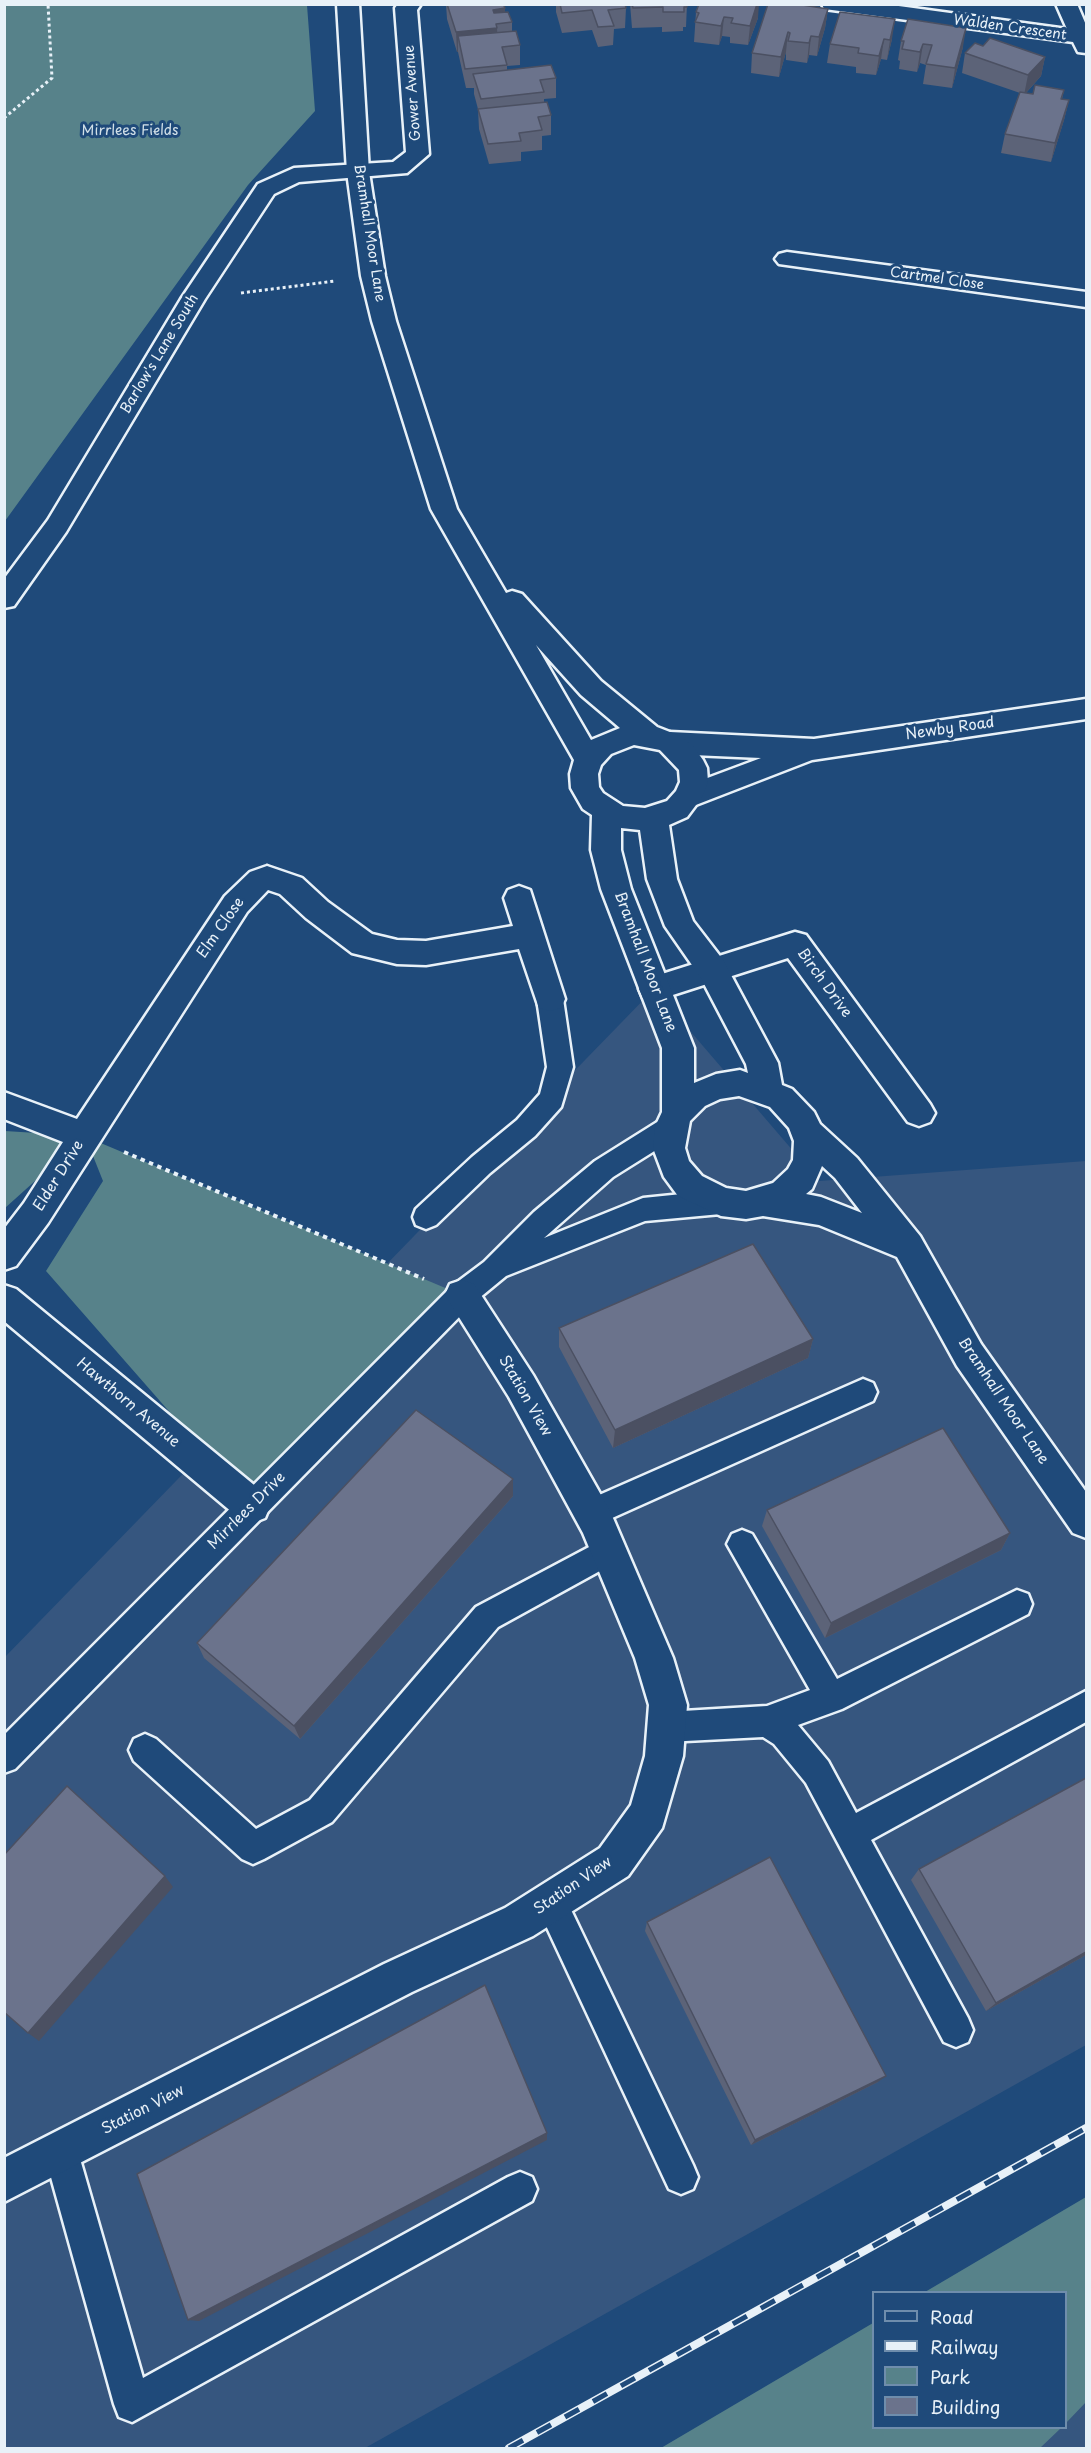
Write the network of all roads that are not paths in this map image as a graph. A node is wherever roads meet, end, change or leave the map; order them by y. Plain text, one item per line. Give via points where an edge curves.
1 (348, 4) edge
2 (411, 4) edge
3 (832, 4) edge
4 (1066, 4) edge
5 (1084, 42) edge
6 (358, 172) junction
7 (787, 259) dead end
8 (1086, 300) edge
9 (469, 552) junction
10 (4, 599) edge
11 (1086, 709) edge
12 (659, 740) junction
13 (814, 750) junction
14 (588, 760) junction
15 (688, 797) junction
16 (608, 812) junction
17 (653, 818) junction
18 (519, 898) dead end
19 (530, 935) junction
20 (712, 969) junction
21 (654, 989) junction
22 (550, 999) joint
23 (767, 1092) junction
24 (4, 1105) edge
25 (919, 1113) dead end
26 (674, 1120) junction
27 (809, 1134) junction
28 (84, 1136) junction
29 (721, 1202) junction
30 (763, 1202) junction
31 (426, 1218) dead end
32 (908, 1246) junction
33 (4, 1256) edge
34 (494, 1270) junction
35 (462, 1295) junction
36 (4, 1300) edge
37 (863, 1392) dead end
38 (252, 1506) junction
39 (591, 1513) junction
40 (1086, 1521) edge
41 (742, 1544) dead end
42 (608, 1551) junction
43 (1017, 1604) dead end
44 (831, 1698) junction
45 (1086, 1706) edge
46 (767, 1721) junction
47 (666, 1727) junction
48 (145, 1750) dead end
49 (4, 1758) edge
50 (849, 1834) junction
51 (551, 1902) junction
52 (956, 2030) dead end
53 (61, 2152) junction
54 (681, 2177) dead end
55 (4, 2181) edge
56 (520, 2189) dead end

1 - 6 street, Bramhall Moor Lane
2 - 6 street, Gower Avenue via 406,8 418,154 399,168
3 - 5 street, Walden Crescent
4 - 5 street
6 - 9 street, Bramhall Moor Lane via 373,276 384,321 444,509
6 - 10 street, Barlow's Lane South via 294,175 266,189 193,299 57,526
7 - 8 street, Cartmel Close
9 - 12 street, Bramhall Moor Lane via 591,688
9 - 14 street, Bramhall Moor Lane
11 - 13 street, Newby Road
12 - 13 street, Newby Road
12 - 14 street via 634,735 617,739
12 - 15 street via 683,754 693,768 694,782
13 - 15 street, Newby Road
14 - 16 street via 585,788 593,801
15 - 17 street via 678,808
16 - 17 street
16 - 21 street, Bramhall Moor Lane via 606,850 616,889
17 - 20 street via 662,879 680,926
18 - 19 street
19 - 22 street
19 - 28 street, Elm Close via 426,952 397,952 363,944 291,886 267,878 260,880 236,904
20 - 21 street, Birch Drive
20 - 23 street via 762,1063
20 - 25 street, Birch Drive via 795,944
21 - 26 street, Bramhall Moor Lane via 678,1048
22 - 31 lane via 560,1067 552,1099 526,1128 481,1164
23 - 26 street, Bramhall Moor Lane via 740,1083 716,1087 694,1097
23 - 27 street, Bramhall Moor Lane via 781,1098 803,1121
24 - 28 street, Elder Drive
26 - 29 street, Bramhall Moor Lane via 669,1148 675,1167 690,1185
26 - 34 lane, Mirrlees Drive via 603,1169
27 - 30 street, Bramhall Moor Lane via 809,1160 800,1179 785,1193
27 - 32 street, Bramhall Moor Lane via 846,1168
28 - 33 street, Elder Drive
29 - 30 street, Bramhall Moor Lane
29 - 34 lane, Mirrlees Drive via 643,1210
30 - 32 street, Bramhall Moor Lane via 821,1211
32 - 40 street, Bramhall Moor Lane via 969,1354
34 - 35 lane, Mirrlees Drive
35 - 38 lane, Mirrlees Drive
35 - 39 street, Station View via 521,1386
36 - 38 street, Hawthorn Avenue
37 - 39 lane
38 - 49 lane, Mirrlees Drive
39 - 42 street, Station View
41 - 44 lane
42 - 47 street, Station View via 654,1658 668,1706
42 - 48 lane via 487,1617 321,1811 253,1848
43 - 44 lane
44 - 46 lane
45 - 50 lane
46 - 47 lane
46 - 50 lane via 785,1733 817,1772
47 - 51 street, Station View via 664,1756 648,1815 614,1862
50 - 52 lane
51 - 53 street, Station View via 519,1922 398,1978
51 - 54 lane
53 - 55 street, Station View
53 - 56 lane via 132,2404

